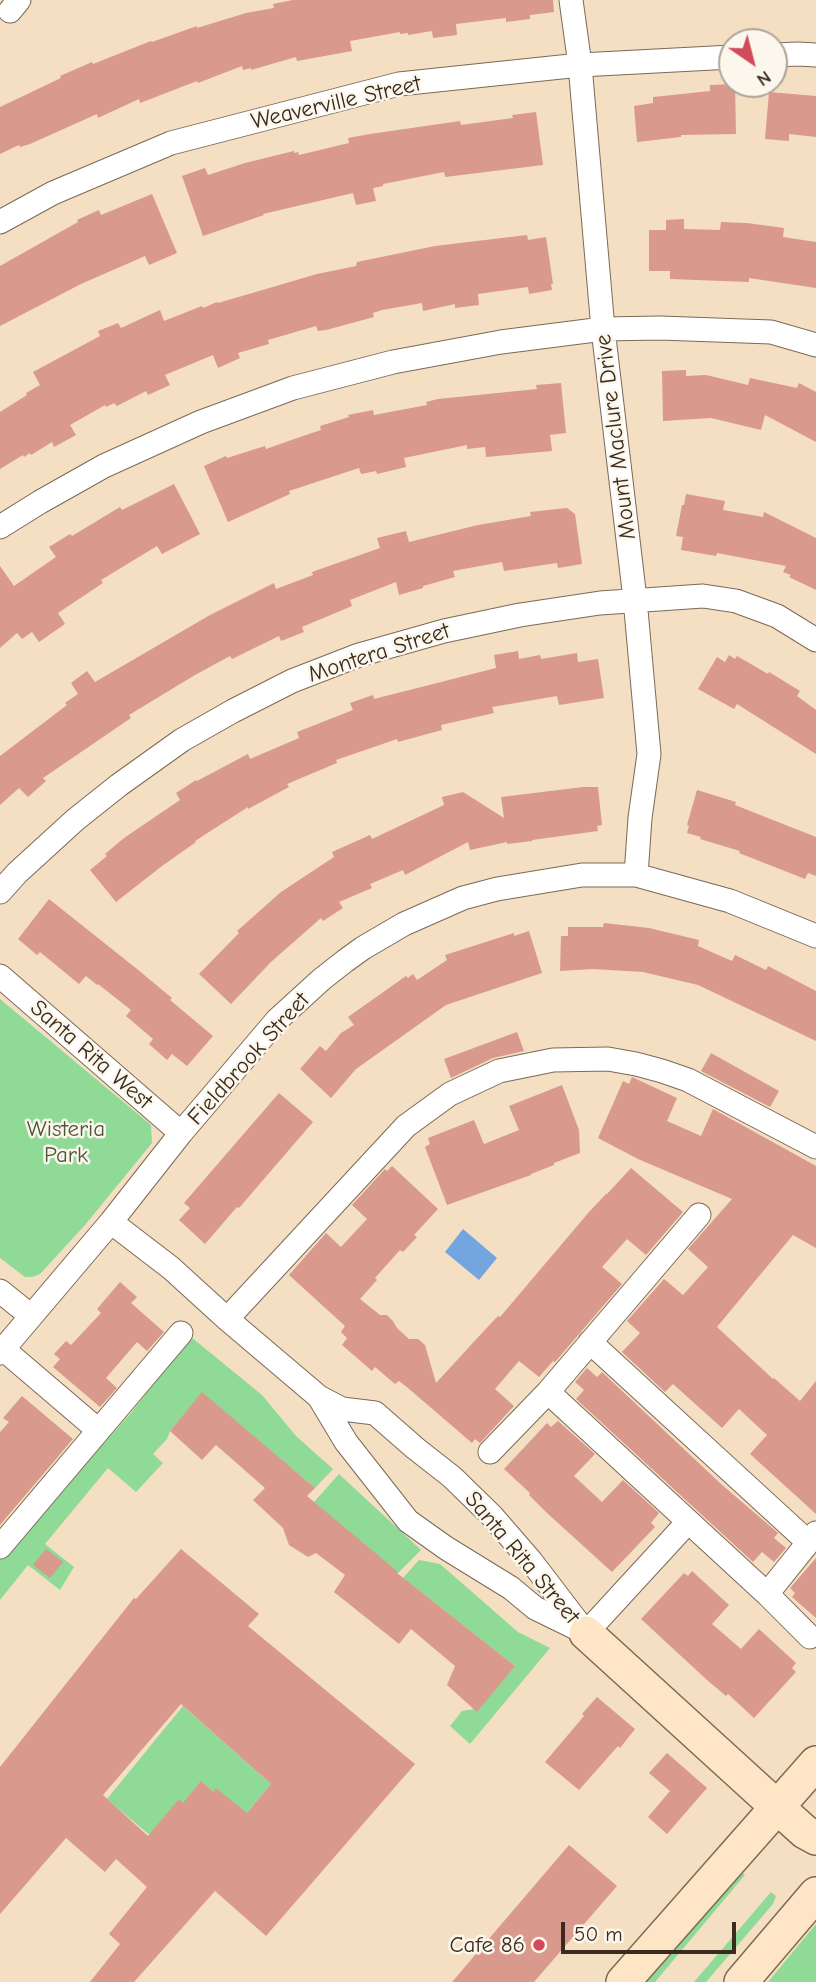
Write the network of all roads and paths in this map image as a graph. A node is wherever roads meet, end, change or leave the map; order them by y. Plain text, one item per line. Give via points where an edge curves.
1 (571, 0) edge
2 (788, 54) edge
3 (816, 55) edge
4 (718, 58) edge
5 (580, 65) junction
6 (0, 222) edge
7 (603, 329) junction
8 (816, 345) edge
9 (0, 527) edge
10 (635, 599) junction
11 (816, 640) edge
12 (636, 875) junction
13 (0, 892) edge
14 (816, 936) edge
15 (0, 976) edge
16 (181, 1133) junction
17 (816, 1147) edge
18 (699, 1215) dead end
19 (111, 1223) junction
20 (0, 1291) edge
21 (32, 1317) junction
22 (227, 1319) junction
23 (181, 1333) dead end
24 (590, 1342) junction
25 (2, 1351) edge
26 (548, 1392) junction
27 (319, 1397) junction
28 (98, 1430) junction
29 (490, 1452) dead end
30 (688, 1522) junction
31 (812, 1537) edge
32 (0, 1547) edge
33 (767, 1594) junction
34 (586, 1633) junction
35 (810, 1637) dead end
36 (816, 1763) edge
37 (777, 1807) junction
38 (816, 1838) edge
39 (816, 1894) edge
40 (624, 1982) edge
41 (740, 1982) edge

1 - 5 street, Mount Maclure Drive
2 - 3 street
4 - 5 street, Weaverville Street
5 - 6 street, Weaverville Street via 399,84 211,132 151,151
5 - 7 street, Mount Maclure Drive
7 - 8 street via 771,332
7 - 9 street via 430,354 293,388 132,453
7 - 10 street, Mount Maclure Drive
10 - 11 street, Montera Street via 703,596 736,601 777,616
10 - 12 street, Mount Maclure Drive via 649,754
10 - 13 street, Montera Street via 444,631 359,655 292,681 182,740 119,785
12 - 14 street, Fieldbrook Street via 730,901
12 - 16 street, Fieldbrook Street via 582,875 497,888 404,924 322,979 277,1020
15 - 16 street, Santa Rita West
16 - 19 street, Fieldbrook Street
17 - 22 street via 688,1080 636,1064 581,1058 499,1072 450,1094 406,1126
18 - 24 street
19 - 21 street, Fieldbrook Street
19 - 22 street, Santa Rita Street via 171,1268
20 - 21 street
21 - 25 street, Fieldbrook Street
22 - 27 street, Santa Rita Street
23 - 28 street
24 - 26 street
24 - 31 street
25 - 28 street
26 - 29 street
26 - 30 street
27 - 34 street, Santa Rita Street via 346,1442 408,1521 535,1608
27 - 34 street, Santa Rita Street via 342,1409 375,1413 452,1477 492,1516
28 - 32 street
30 - 33 street
30 - 34 street
31 - 33 street
33 - 35 street
34 - 37 main road, Santa Rita Street
36 - 37 main road
37 - 38 main road, Santa Rita Street
37 - 40 main road
39 - 41 main road

